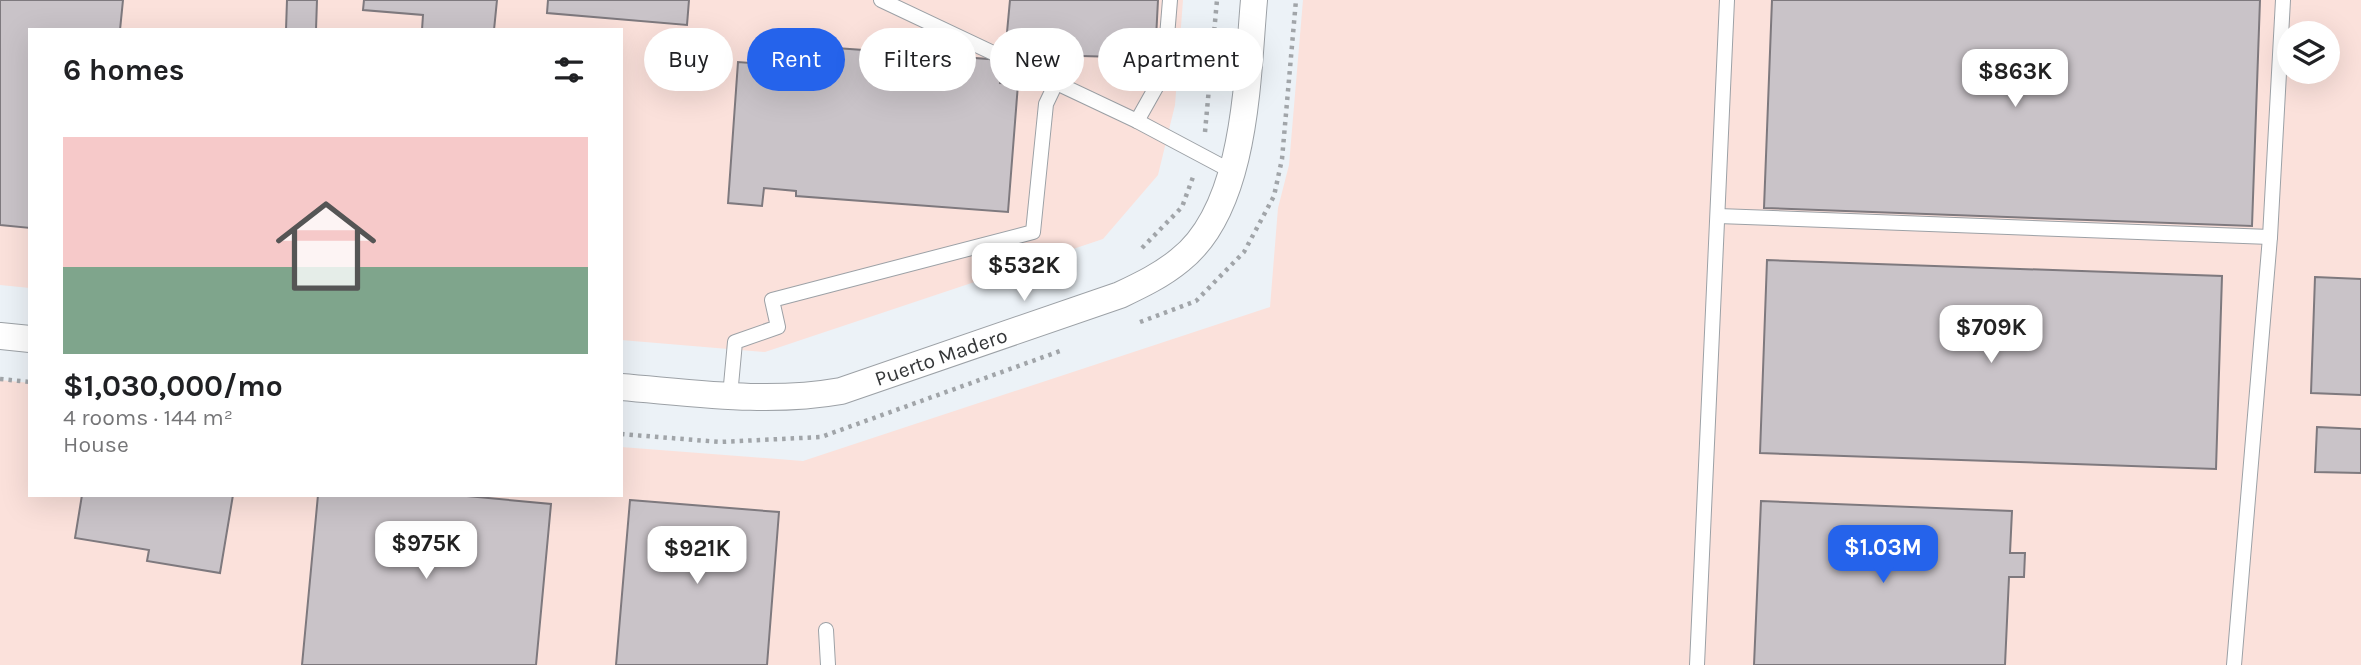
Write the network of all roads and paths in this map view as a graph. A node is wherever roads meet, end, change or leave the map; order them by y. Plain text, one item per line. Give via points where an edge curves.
1 (881, 0) edge
2 (1170, 0) edge
3 (1254, 0) edge
4 (1727, 0) edge
5 (2283, 0) edge
6 (990, 52) edge
7 (1052, 91) edge
8 (1073, 91) edge
9 (1137, 121) junction
10 (1231, 171) junction
11 (1718, 216) junction
12 (2270, 237) junction
13 (0, 336) edge
14 (28, 339) edge
15 (0, 379) edge
16 (28, 382) edge
17 (623, 387) edge
18 (730, 396) junction
19 (826, 630) dead end
20 (828, 665) edge
21 (1697, 665) edge
22 (2234, 665) edge

1 - 6 lane
2 - 9 lane via 1164,73
3 - 10 street, Puerto Madero via 1241,137
4 - 11 lane
5 - 12 lane
7 - 18 lane via 1046,104 1033,232 772,300 778,327 735,342
8 - 9 lane
9 - 10 lane
10 - 18 street, Puerto Madero via 1207,226 1182,259 1120,295 841,391 801,398
11 - 12 lane
11 - 21 lane
12 - 22 lane
13 - 14 street
15 - 16 path
17 - 18 street, Puerto Madero
19 - 20 lane

